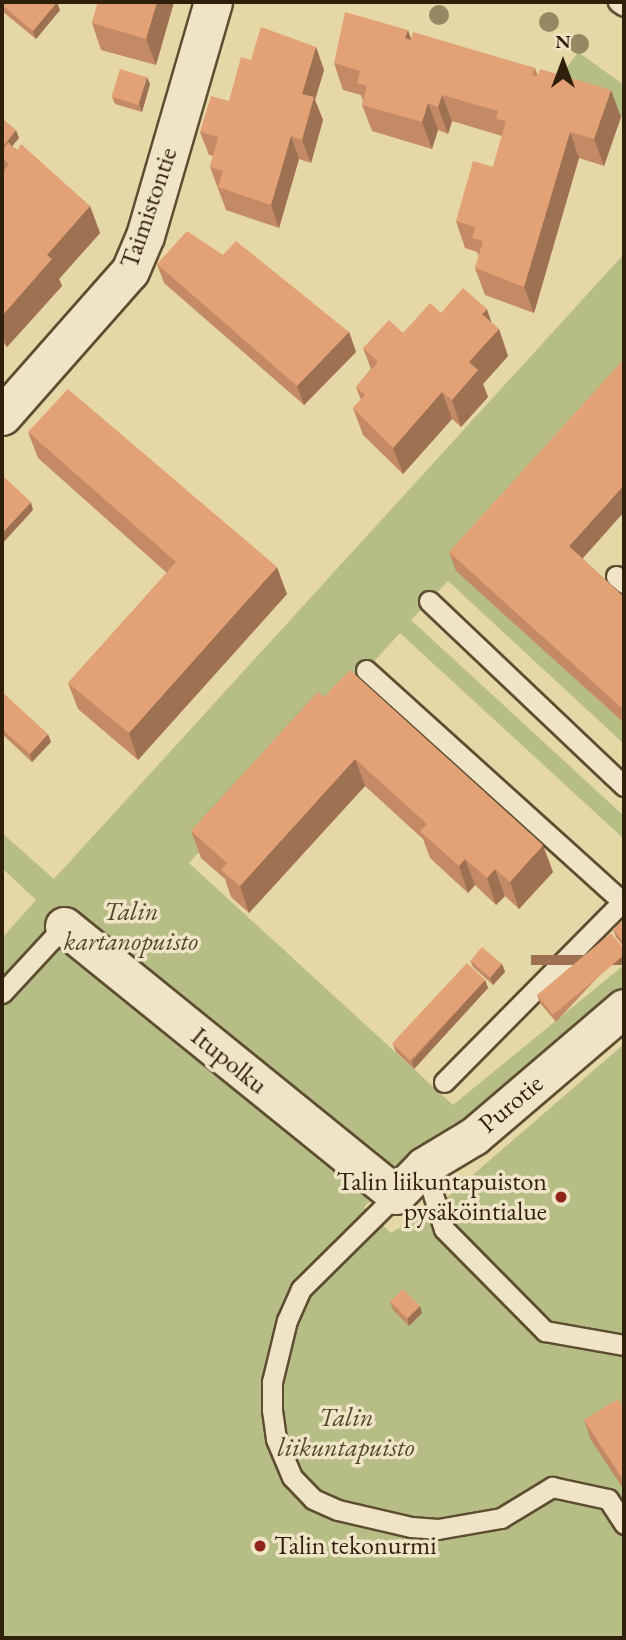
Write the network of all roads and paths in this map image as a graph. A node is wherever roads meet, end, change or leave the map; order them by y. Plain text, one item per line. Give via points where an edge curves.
1 (213, 2) edge
2 (618, 2) edge
3 (624, 6) edge
4 (2, 416) edge
5 (429, 601) dead end
6 (366, 670) dead end
7 (624, 786) edge
8 (624, 902) edge
9 (64, 926) joint
10 (2, 993) edge
11 (624, 1008) edge
12 (444, 1082) dead end
13 (424, 1166) junction
14 (396, 1195) junction
15 (624, 1345) edge
16 (624, 1524) edge

1 - 4 street, Taimistontie via 145,236 130,271
2 - 3 lane
5 - 7 lane
6 - 8 lane
8 - 12 lane
9 - 10 lane
9 - 14 street, Itupolku
11 - 13 street, Purotie via 474,1136
13 - 14 street, Purotie
13 - 15 lane via 444,1229 545,1331
14 - 16 lane via 301,1289 287,1320 272,1381 272,1410 276,1439 292,1477 313,1499 338,1510 411,1527 438,1529 501,1518 552,1487 608,1499

